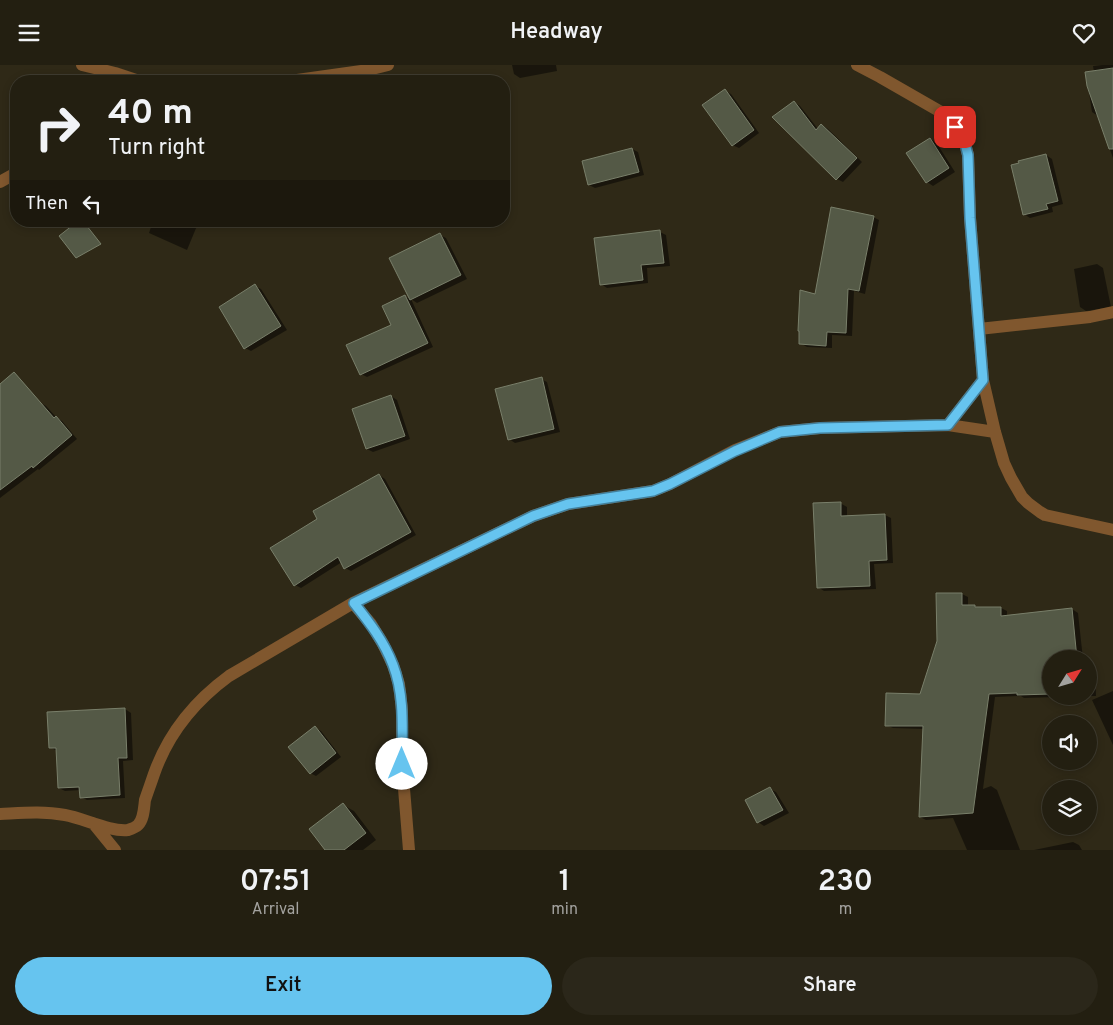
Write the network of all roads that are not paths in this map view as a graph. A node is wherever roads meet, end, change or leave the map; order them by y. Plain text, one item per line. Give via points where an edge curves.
1 (82, 65) edge
2 (388, 65) edge
3 (857, 65) edge
4 (121, 75) edge
5 (333, 75) edge
6 (1113, 312) edge
7 (979, 329) junction
8 (983, 380) junction
9 (948, 425) junction
10 (995, 432) junction
11 (1113, 530) edge
12 (354, 603) junction
13 (0, 814) edge
14 (93, 823) junction
15 (115, 850) edge
16 (409, 850) edge

1 - 4 street
2 - 5 street
3 - 7 street via 940,112 964,140 968,155
6 - 7 street
7 - 8 street
8 - 9 street
8 - 10 street
9 - 10 street
9 - 12 street via 780,432 653,491 568,504 533,516
10 - 11 street via 1011,479 1028,503 1045,515
12 - 14 street via 229,676 196,704 172,735 163,753 139,825 119,829
12 - 16 street via 383,644 399,684
13 - 14 street via 65,815
14 - 15 street

